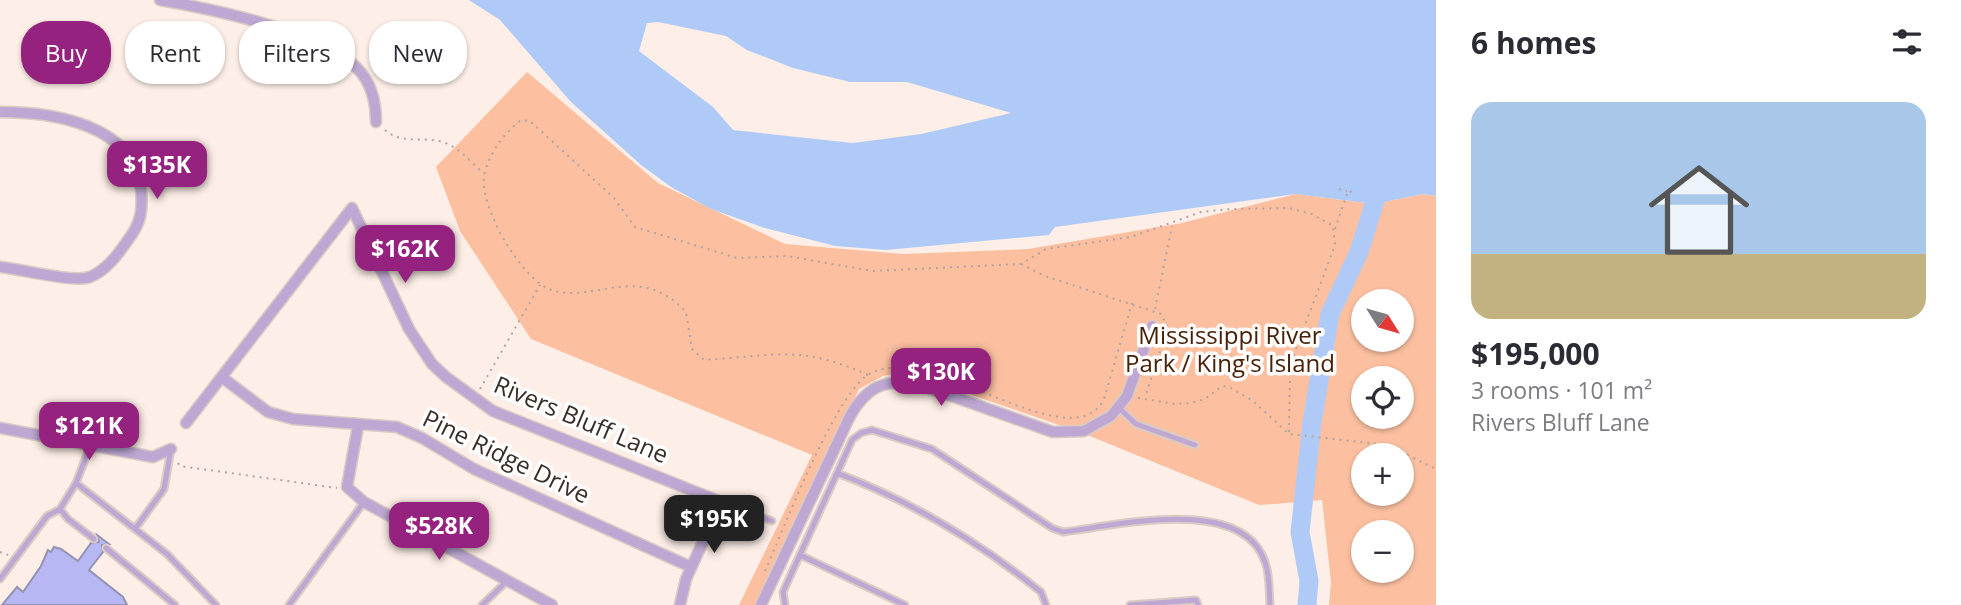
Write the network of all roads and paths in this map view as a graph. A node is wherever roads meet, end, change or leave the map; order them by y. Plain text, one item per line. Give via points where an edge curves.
1 (160, 0) edge
2 (0, 112) edge
3 (376, 122) joint
4 (484, 174) junction
5 (1339, 189) dead end
6 (1348, 191) junction
7 (1356, 192) dead end
8 (1172, 225) junction
9 (1335, 229) junction
10 (1021, 264) junction
11 (0, 267) edge
12 (541, 284) junction
13 (1132, 303) junction
14 (1155, 310) junction
15 (1152, 326) dead end
16 (868, 375) junction
17 (223, 377) junction
18 (1127, 396) junction
19 (475, 398) junction
20 (1145, 398) junction
21 (1119, 408) junction
22 (186, 423) dead end
23 (358, 426) junction
24 (0, 428) edge
25 (1289, 434) junction
26 (1195, 445) dead end
27 (90, 447) junction
28 (172, 449) junction
29 (1436, 469) edge
30 (837, 473) junction
31 (76, 483) junction
32 (347, 487) junction
33 (364, 502) junction
34 (721, 502) junction
35 (60, 509) junction
36 (772, 521) dead end
37 (135, 528) junction
38 (94, 539) dead end
39 (106, 548) dead end
40 (800, 555) junction
41 (691, 567) junction
42 (765, 570) dead end
43 (0, 579) edge
44 (506, 582) junction
45 (175, 605) edge
46 (216, 605) edge
47 (289, 605) edge
48 (482, 605) edge
49 (552, 605) edge
50 (680, 605) edge
51 (761, 605) edge
52 (785, 605) edge
53 (905, 605) edge
54 (1046, 605) edge
55 (1130, 605) edge
56 (1198, 605) edge
57 (1270, 605) edge

1 - 3 street via 269,26 345,58 367,82
2 - 11 street via 76,122 102,131 129,152 140,175 143,210 137,228 116,258 88,278
3 - 4 path via 399,138 450,145
4 - 10 path via 498,143 526,120 614,198 635,227 727,256 748,260 788,256 872,271
4 - 12 path via 486,198 516,261
5 - 6 path
6 - 7 path
6 - 9 path
8 - 9 path via 1201,212 1289,208 1312,214
8 - 10 path via 1132,237 1046,249
8 - 14 path
9 - 25 path via 1335,245 1290,365
10 - 13 path
12 - 16 path via 563,293 617,285 659,293 686,312 692,349 704,360 779,352 807,354
12 - 19 path
13 - 14 path
13 - 16 path via 1104,400 1084,417 1067,419 1033,410 921,370 900,368
14 - 20 path via 1168,328
15 - 18 street
16 - 42 path via 845,400
17 - 19 street, Rivers Bluff Lane via 352,208 417,341 432,363
17 - 22 street, Rivers Bluff Lane
17 - 23 street, Pine Ridge Drive via 268,412
18 - 20 path
18 - 21 street
19 - 34 street, Rivers Bluff Lane via 493,411
20 - 25 path via 1191,403 1222,386 1246,396
21 - 26 lane via 1136,424
21 - 51 street via 1084,431 1054,432 915,383 898,381 871,388 850,416
23 - 32 street
23 - 41 street, Pine Ridge Drive via 397,427 474,469
24 - 27 street
25 - 29 path via 1396,447
27 - 28 street via 153,457
27 - 31 lane
28 - 32 path via 180,466 326,488
28 - 37 lane via 164,489
30 - 40 lane
30 - 54 lane via 884,491 952,527 1041,592
30 - 57 lane via 852,440 872,430 932,449 1063,532 1175,518 1226,526 1259,549 1266,564
31 - 35 lane
31 - 37 lane
32 - 33 street
33 - 44 street
33 - 47 lane
34 - 36 lane
34 - 41 street
35 - 38 lane
35 - 43 lane via 47,516
37 - 46 lane
39 - 45 lane
40 - 52 lane via 783,592
40 - 53 lane
41 - 50 street
44 - 48 lane
44 - 49 street
55 - 56 lane via 1196,600

